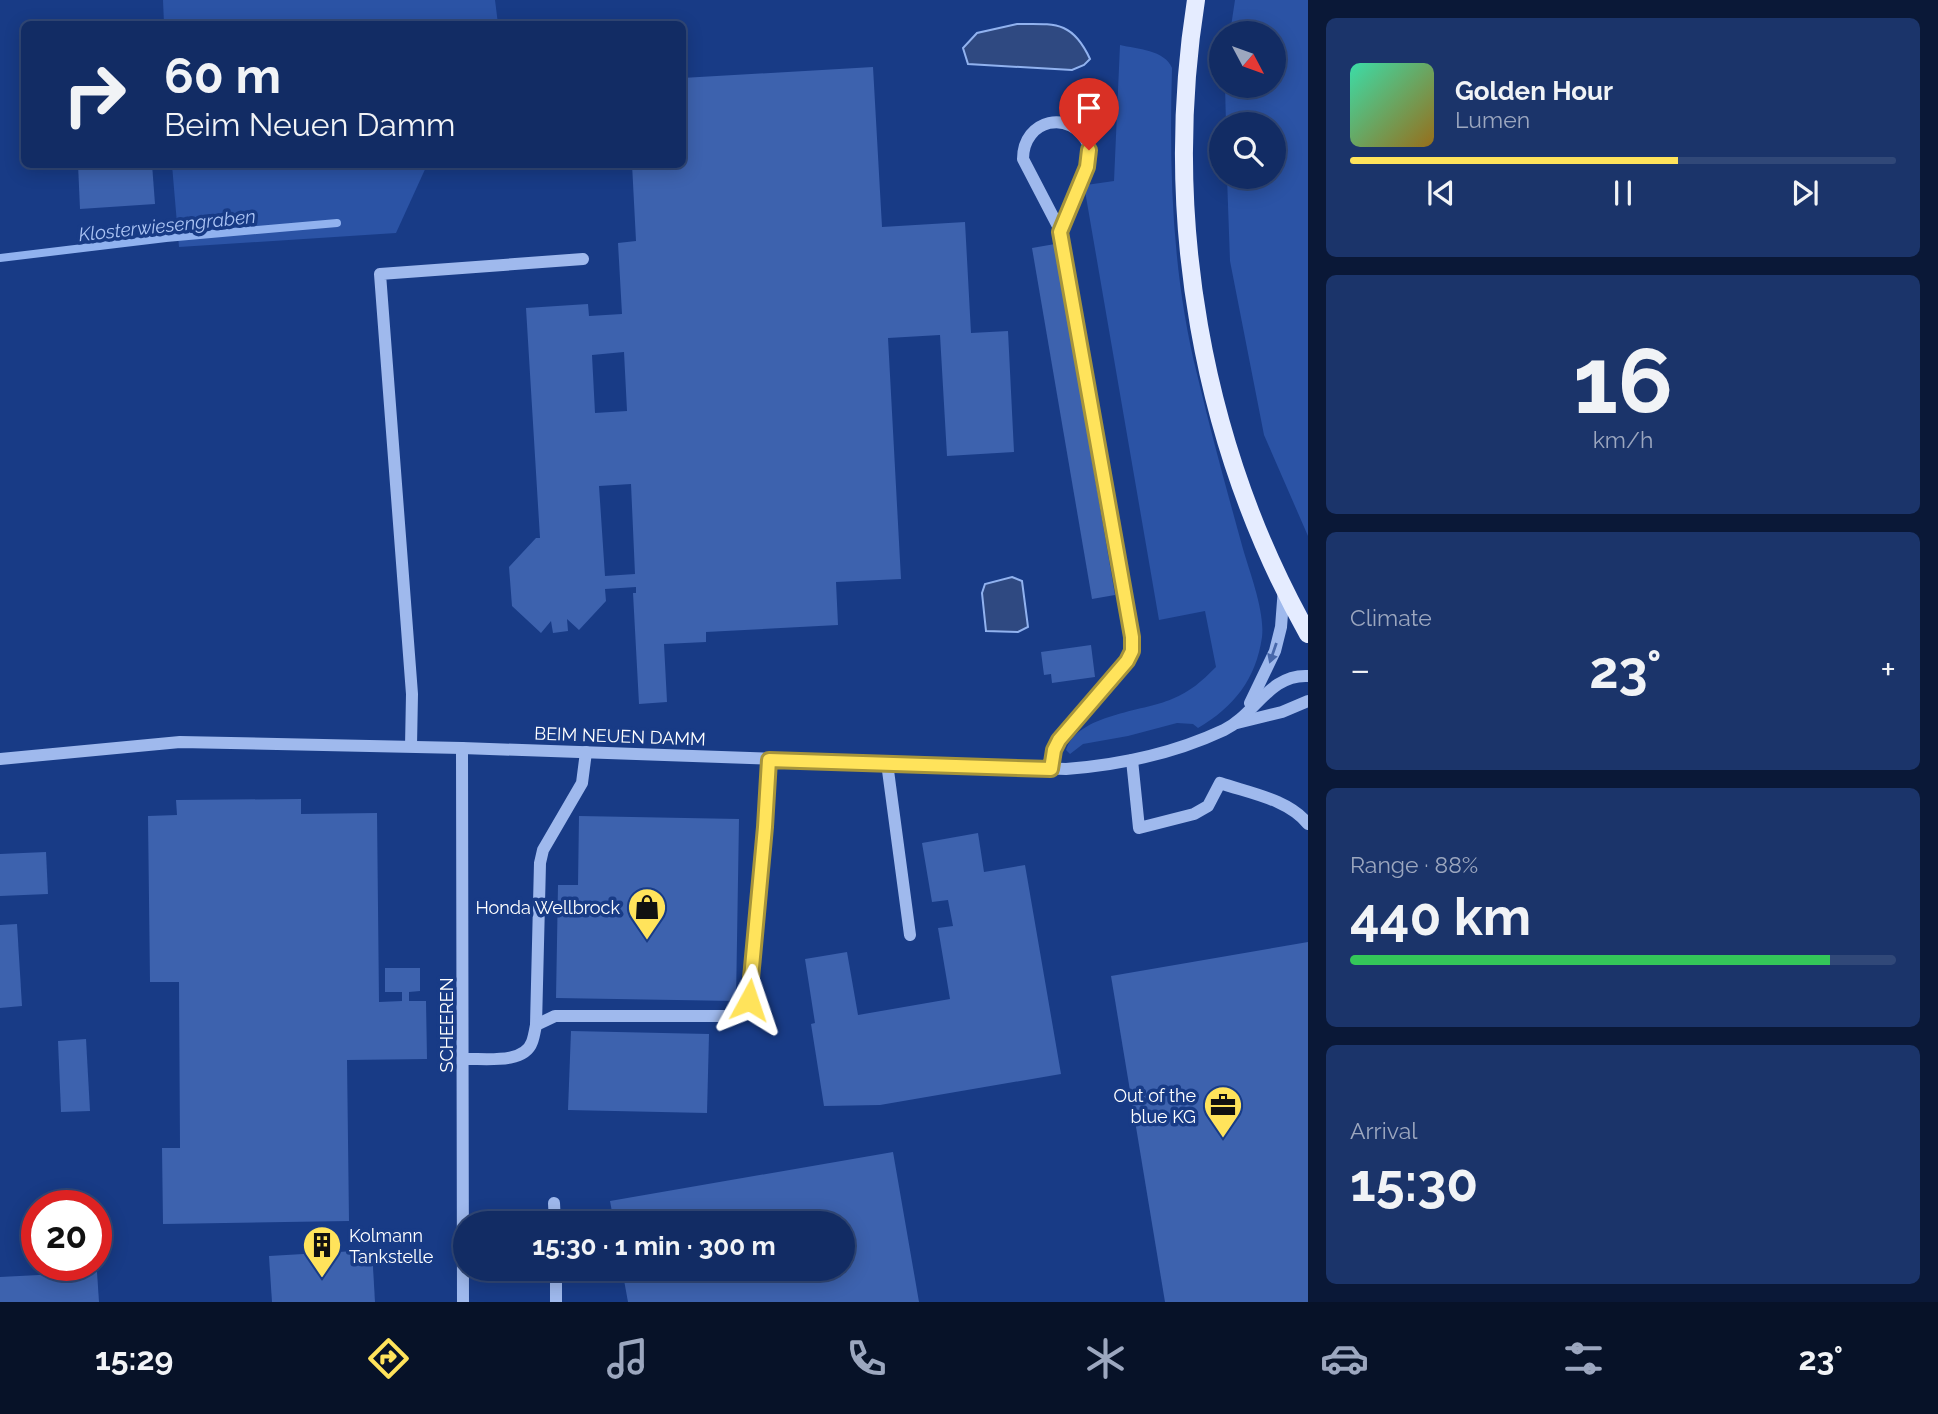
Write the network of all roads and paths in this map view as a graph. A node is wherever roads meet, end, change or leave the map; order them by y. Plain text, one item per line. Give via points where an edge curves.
1 (1196, 0) edge
2 (1060, 232) junction
3 (583, 259) dead end
4 (1284, 588) junction
5 (1308, 634) edge
6 (1308, 676) edge
7 (1308, 701) edge
8 (1246, 713) junction
9 (1233, 724) junction
10 (411, 746) junction
11 (462, 748) junction
12 (586, 752) junction
13 (0, 759) edge
14 (769, 760) junction
15 (1132, 760) junction
16 (887, 763) junction
17 (1051, 769) junction
18 (1308, 824) edge
19 (910, 934) dead end
20 (536, 1025) junction
21 (463, 1059) junction
22 (554, 1203) dead end
23 (554, 1211) edge
24 (555, 1281) edge
25 (463, 1302) edge
26 (556, 1302) edge

1 - 4 main road via 1183,137 1192,286 1230,453
2 - 2 street via 1023,159 1032,133 1041,124 1054,122 1077,130 1089,150 1087,167
2 - 17 street via 1133,645 1127,661 1059,740
3 - 10 street via 380,274 412,694
4 - 5 main road
4 -> 8 street, BEIM NEUEN DAMM via 1275,651
6 - 8 street, BEIM NEUEN DAMM via 1280,682
7 - 9 street, BEIM NEUEN DAMM
8 - 9 street, BEIM NEUEN DAMM
9 - 15 street, BEIM NEUEN DAMM via 1191,743
10 - 11 street, BEIM NEUEN DAMM
10 - 13 street, BEIM NEUEN DAMM via 180,741
11 - 12 street, BEIM NEUEN DAMM
11 - 21 street, SCHEEREN
12 - 14 street, BEIM NEUEN DAMM
12 - 20 street via 582,783 540,863
14 - 16 street, BEIM NEUEN DAMM
14 - 20 street via 749,1000 733,1016 555,1016
15 - 17 street, BEIM NEUEN DAMM
15 - 18 street via 1139,828 1201,810 1220,783 1279,803
16 - 17 street, BEIM NEUEN DAMM
16 - 19 street
20 - 21 street via 532,1043 519,1055
21 - 25 street, SCHEEREN
22 - 23 street
24 - 26 street

